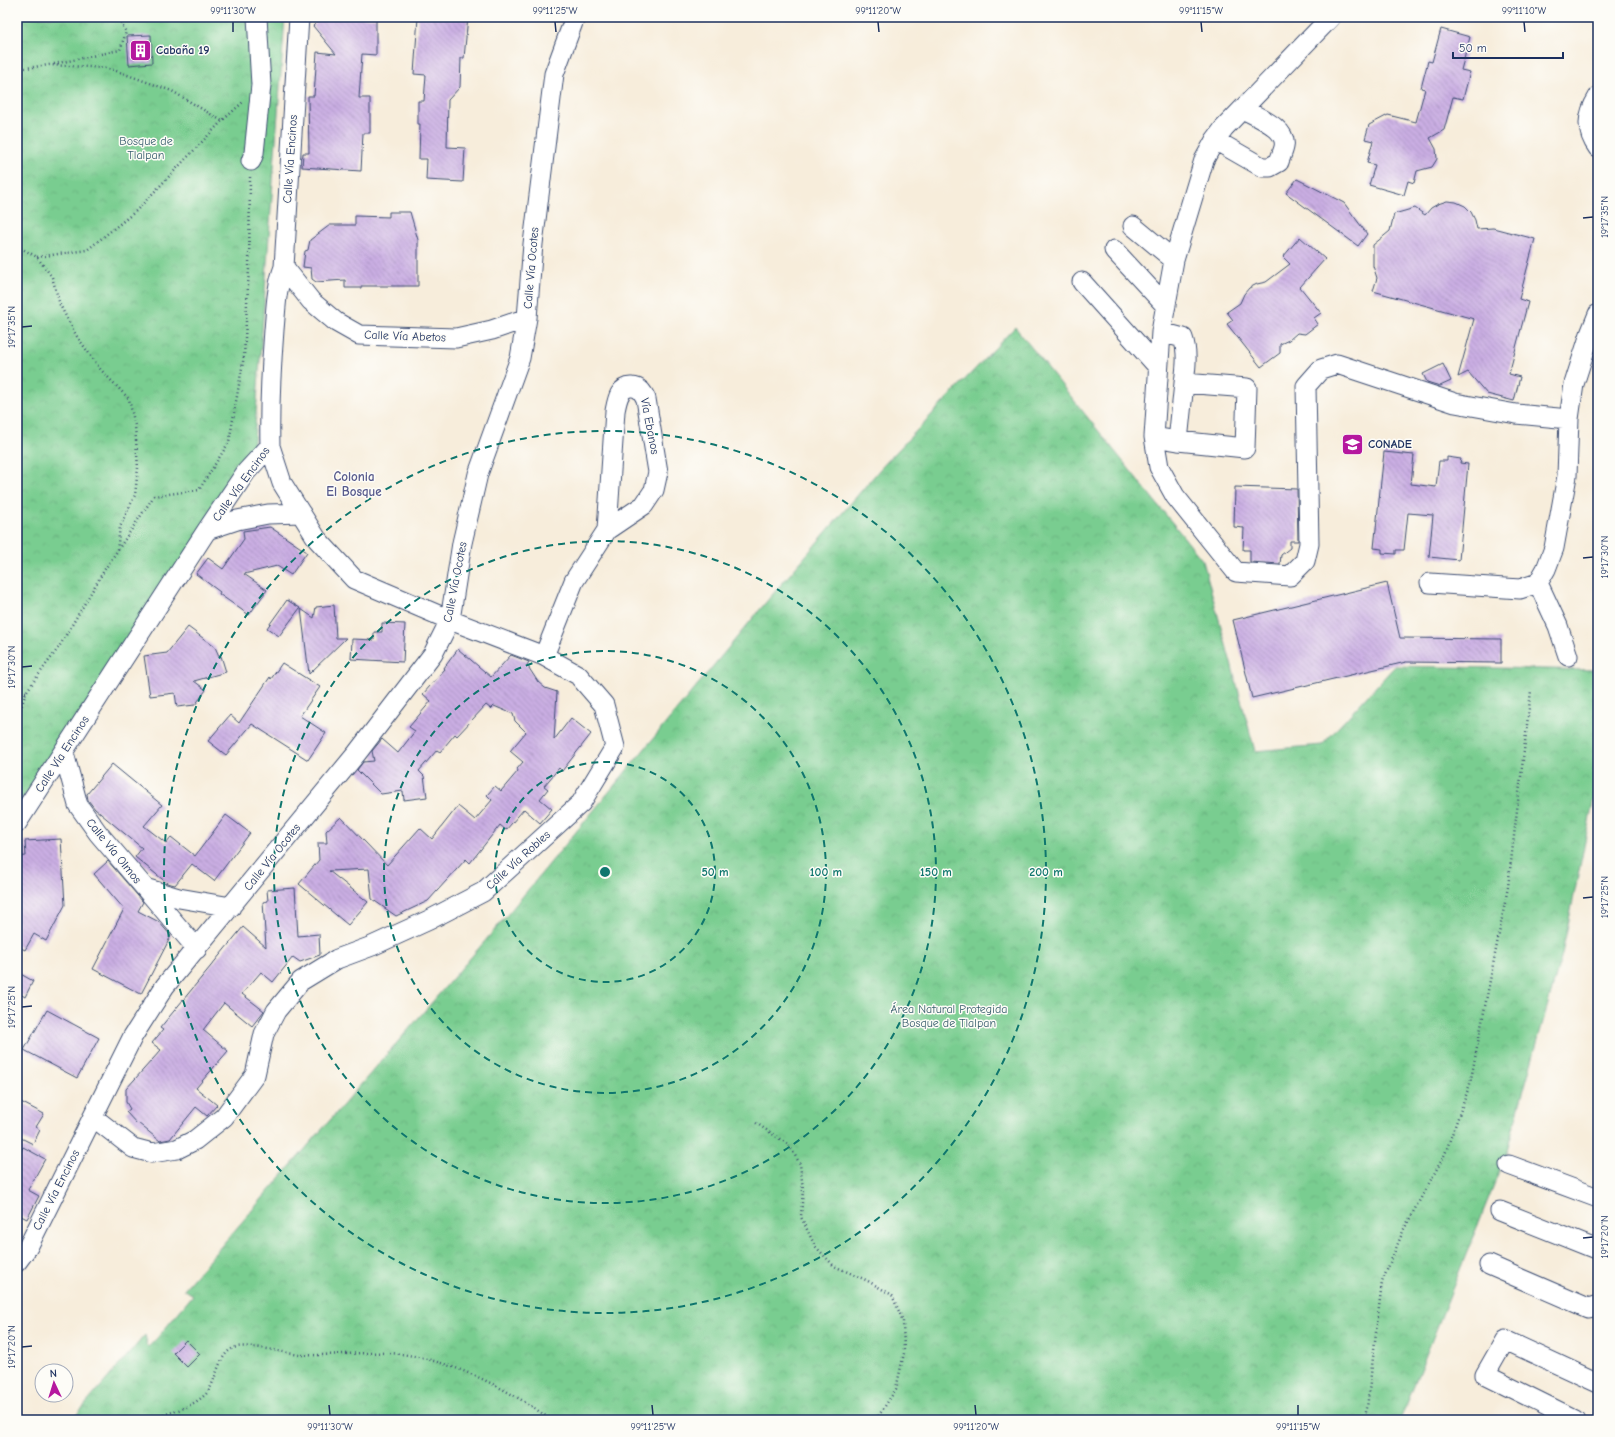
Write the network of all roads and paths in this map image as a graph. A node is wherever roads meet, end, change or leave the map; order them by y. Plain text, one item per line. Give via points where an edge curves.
1 (118, 17) edge
2 (257, 17) edge
3 (299, 17) edge
4 (575, 17) edge
5 (1331, 17) edge
6 (49, 65) junction
7 (17, 69) edge
8 (261, 85) junction
9 (1598, 97) edge
10 (1243, 109) junction
11 (222, 121) junction
12 (1215, 140) junction
13 (1598, 148) edge
14 (251, 160) joint
15 (1133, 226) dead end
16 (17, 246) edge
17 (1114, 250) dead end
18 (37, 258) junction
19 (1174, 260) junction
20 (284, 267) junction
21 (1082, 282) dead end
22 (1166, 306) junction
23 (1598, 314) edge
24 (527, 318) junction
25 (1161, 332) junction
26 (1158, 367) junction
27 (1184, 383) junction
28 (1569, 419) junction
29 (1154, 437) junction
30 (1178, 441) junction
31 (270, 446) junction
32 (301, 513) junction
33 (207, 530) junction
34 (607, 530) junction
35 (117, 551) junction
36 (1430, 583) dead end
37 (1538, 583) junction
38 (450, 620) junction
39 (544, 656) junction
40 (1568, 656) dead end
41 (1531, 691) dead end
42 (17, 692) edge
43 (26, 692) junction
44 (17, 721) edge
45 (17, 746) edge
46 (64, 752) junction
47 (17, 769) edge
48 (17, 823) edge
49 (145, 888) junction
50 (231, 906) junction
51 (197, 949) junction
52 (93, 1117) junction
53 (756, 1123) dead end
54 (1509, 1165) dead end
55 (1598, 1198) edge
56 (1500, 1211) dead end
57 (1598, 1250) edge
58 (17, 1262) edge
59 (1489, 1265) dead end
60 (1598, 1305) edge
61 (1598, 1383) edge
62 (144, 1420) edge
63 (551, 1420) edge
64 (876, 1420) edge
65 (1364, 1420) edge
66 (1576, 1420) edge

1 - 6 path via 126,32 120,50
2 - 8 street
3 - 20 street, Calle Vía Encinos
4 - 24 street, Calle Vía Ocotes via 554,74 532,244
5 - 10 street
6 - 7 path
6 - 11 path via 108,68 172,91
8 - 11 path
8 - 14 street
9 - 13 street via 1589,120 1589,130
10 - 12 street
10 - 12 street via 1278,129 1284,138 1279,162 1270,167 1262,167
11 - 18 path via 136,211 87,250
12 - 19 street via 1204,160
14 - 35 path via 244,356 229,442 199,490 154,496
15 - 19 street
16 - 18 path
17 - 22 street
18 - 35 path via 52,277 60,305 76,334 101,370 128,399 135,426 138,468 135,495 120,527
19 - 22 street
20 - 24 street, Calle Vía Abetos via 311,301 336,322 359,335 456,338 492,330
20 - 31 street, Calle Vía Encinos via 278,283 271,362
21 - 26 street
22 - 25 street
23 - 28 street via 1574,384
24 - 38 street, Calle Vía Ocotes via 520,358 478,474 462,542
25 - 26 street
25 - 27 street via 1183,338 1186,346
26 - 29 street
27 - 30 street
27 - 30 street via 1247,388 1245,448
28 - 29 street via 1516,414 1456,403 1337,364 1321,369 1306,386 1309,544 1305,561 1290,576 1236,572 1175,496 1159,467
28 - 37 street via 1566,476 1554,548
29 - 30 street
31 - 32 street, Calle Vía Robles via 282,483
31 - 33 street, Calle Vía Encinos via 246,472
32 - 33 street via 268,514 237,520
32 - 38 street, Calle Vía Robles via 317,540 354,580
33 - 46 street, Calle Vía Encinos
34 - 34 street, Vía Ebanos via 644,505 654,490 658,472 646,399 642,391 636,387 622,390 615,411
34 - 39 street, Vía Ebanos via 574,581
35 - 43 path via 59,647
36 - 37 street via 1520,590
37 - 40 street via 1558,626
38 - 39 street, Calle Vía Robles
38 - 50 street, Calle Vía Ocotes via 433,654 366,741
39 - 52 street, Calle Vía Robles via 578,675 604,705 615,747 581,804 483,892 429,920 337,959 300,981 276,1011 264,1034 255,1076 224,1117 195,1140 177,1150 152,1153 133,1148
41 - 65 path via 1508,888 1470,1084 1444,1154 1404,1229 1382,1282 1368,1408
42 - 43 path
43 - 44 path
45 - 47 path
46 - 48 street, Calle Vía Encinos
46 - 49 street, Calle Vía Olmos via 78,805 98,833
49 - 50 street, Calle Vía Olmos via 179,898
49 - 51 street
50 - 51 street, Calle Vía Ocotes
51 - 52 street, Calle Vía Ocotes via 165,986 133,1036
52 - 58 street, Calle Vía Encinos via 28,1247
53 - 64 path via 789,1145 800,1164 803,1189 801,1217 815,1246 834,1266 892,1295 904,1321 904,1353 896,1389
54 - 55 street
56 - 57 street
59 - 60 street via 1588,1308
61 - 66 street via 1505,1340 1485,1375
62 - 63 path via 180,1410 206,1395 226,1352 237,1347 300,1354 389,1353 416,1357 453,1367 500,1387

